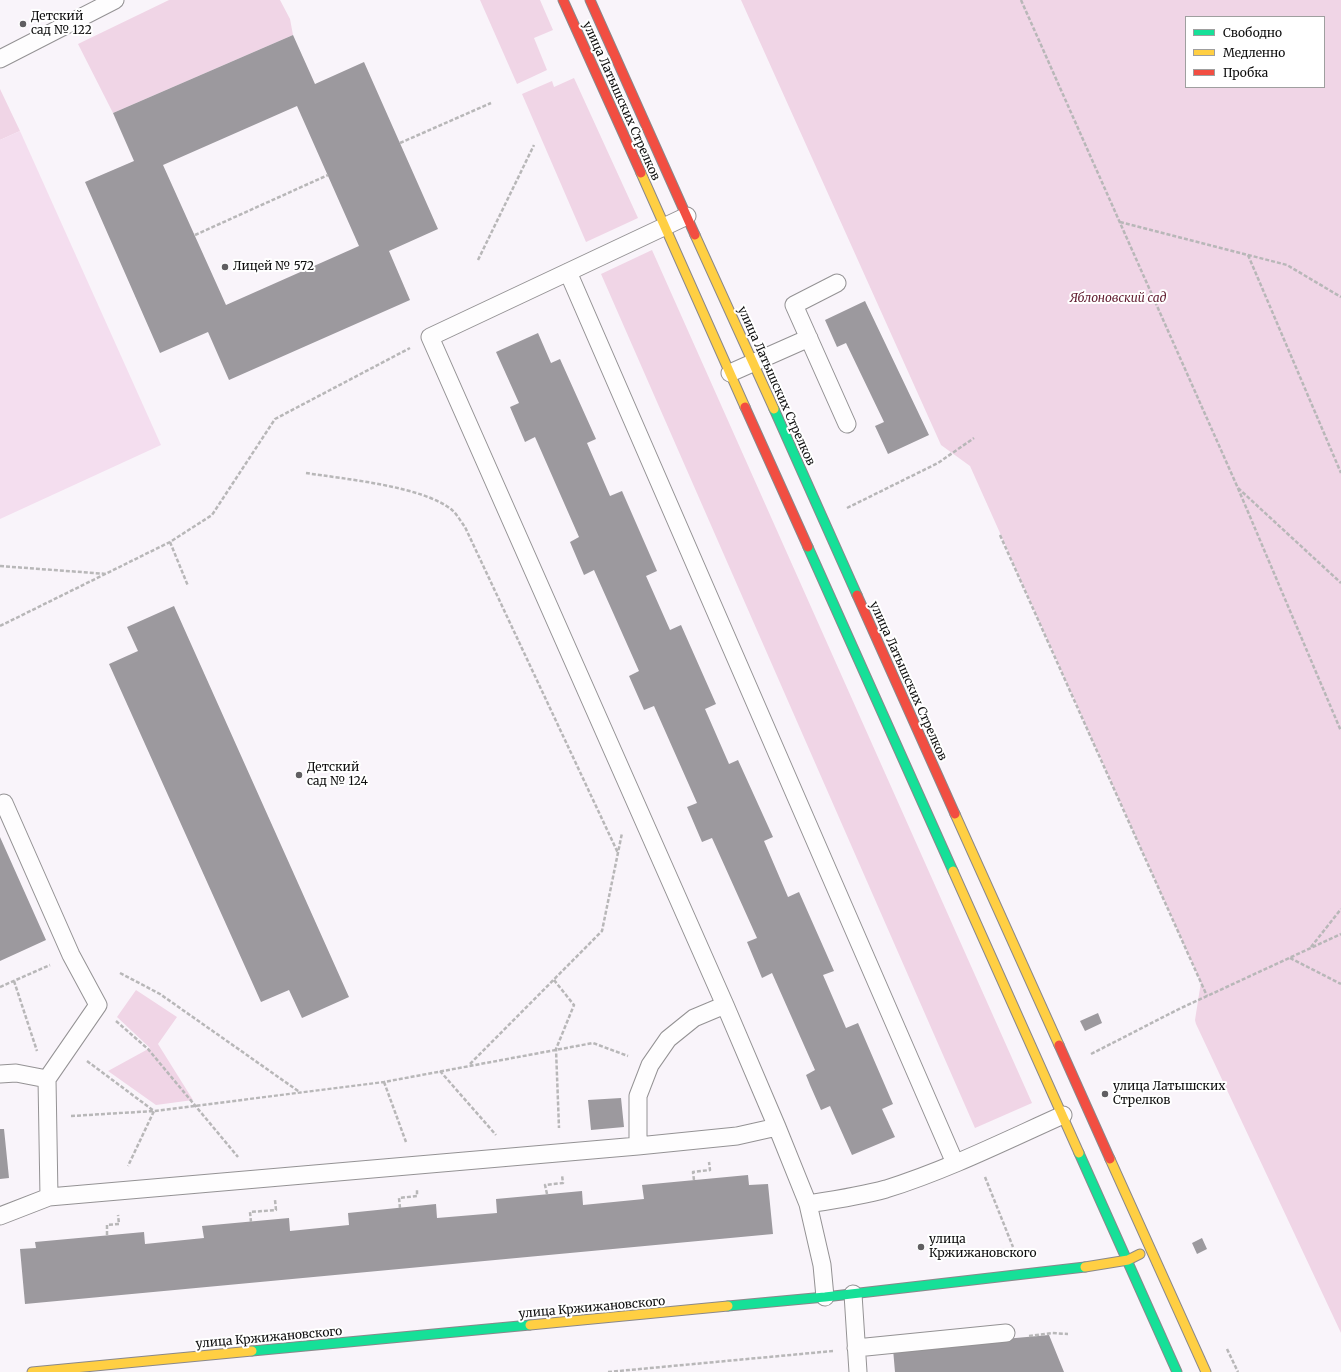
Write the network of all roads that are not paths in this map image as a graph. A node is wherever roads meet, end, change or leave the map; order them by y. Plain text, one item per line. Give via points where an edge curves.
1 (115, 0) edge
2 (563, 0) edge
3 (590, 0) edge
4 (0, 59) edge
5 (687, 216) junction
6 (664, 226) junction
7 (568, 272) junction
8 (837, 283) dead end
9 (809, 338) junction
10 (752, 363) junction
11 (730, 373) junction
12 (847, 424) dead end
13 (0, 805) edge
14 (724, 1005) junction
15 (0, 1074) edge
16 (47, 1079) junction
17 (1063, 1115) junction
18 (777, 1127) junction
19 (638, 1146) junction
20 (955, 1163) junction
21 (49, 1197) junction
22 (808, 1204) junction
23 (0, 1216) edge
24 (1150, 1249) junction
25 (1128, 1260) junction
26 (853, 1294) junction
27 (825, 1297) junction
28 (1006, 1333) road end
29 (856, 1348) junction
30 (32, 1372) edge
31 (858, 1372) edge
32 (1178, 1372) edge
33 (1206, 1372) edge

1 - 4 lane
2 - 6 street, улица Латышских Стрелков
3 - 5 street, улица Латышских Стрелков
5 - 6 lane
5 - 10 street, улица Латышских Стрелков
6 - 7 lane
6 - 11 street, улица Латышских Стрелков
7 - 14 lane via 430,337
7 - 20 lane
8 - 9 lane via 794,305
9 - 10 lane
9 - 12 lane
10 - 11 lane
10 - 24 street, улица Латышских Стрелков
11 - 17 street, улица Латышских Стрелков
13 - 16 lane via 4,803 71,955 98,1005
14 - 18 lane
14 - 19 lane via 694,1018 668,1039 650,1065 638,1096
15 - 16 lane via 16,1073
16 - 21 lane
17 - 20 lane
17 - 25 street, улица Латышских Стрелков
18 - 19 lane via 737,1136
18 - 22 lane
19 - 21 lane
20 - 22 lane via 886,1189
21 - 23 lane
22 - 27 lane via 822,1265
24 - 25 street, улица Кржижановского
24 - 33 street, улица Латышских Стрелков
25 - 26 street, улица Кржижановского via 1067,1270
25 - 32 street, улица Латышских Стрелков
26 - 27 street, улица Кржижановского
26 - 29 lane
27 - 30 street, улица Кржижановского
28 - 29 lane
29 - 31 lane

